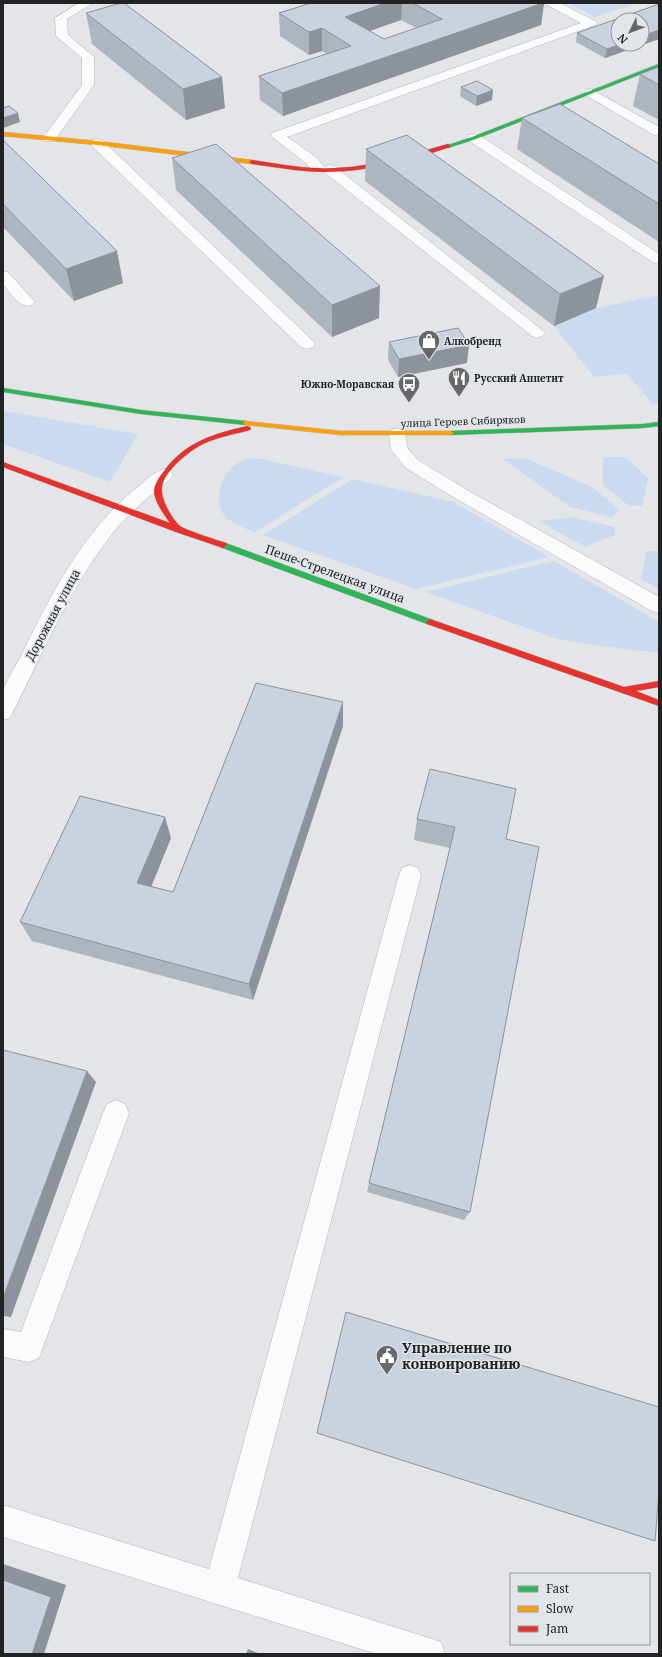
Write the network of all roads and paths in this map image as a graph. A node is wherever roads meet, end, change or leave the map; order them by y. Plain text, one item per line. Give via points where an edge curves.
1 (87, 3) edge
2 (551, 3) edge
3 (659, 65) edge
4 (591, 93) junction
5 (659, 132) edge
6 (3, 134) edge
7 (49, 138) junction
8 (474, 138) junction
9 (98, 143) junction
10 (324, 170) junction
11 (659, 260) edge
12 (3, 275) edge
13 (27, 302) dead end
14 (537, 333) dead end
15 (307, 344) dead end
16 (3, 390) edge
17 (268, 424) junction
18 (659, 424) edge
19 (643, 426) junction
20 (659, 430) edge
21 (397, 434) junction
22 (3, 464) edge
23 (164, 475) junction
24 (124, 508) junction
25 (180, 530) junction
26 (659, 606) edge
27 (659, 684) edge
28 (624, 690) junction
29 (659, 703) edge
30 (3, 712) edge
31 (410, 875) dead end
32 (116, 1113) dead end
33 (3, 1343) edge
34 (3, 1521) edge
35 (220, 1588) junction
36 (429, 1654) edge

1 - 7 street via 61,18 62,36 88,57 88,85
2 - 10 street via 590,23 277,136
3 - 4 main road
4 - 5 street
4 - 8 main road
6 - 7 main road
7 - 9 main road
8 - 10 main road via 415,157 355,168
8 - 11 street
9 - 10 main road
9 - 15 street
10 - 14 street
12 - 13 street
16 - 17 main road via 141,412
17 - 21 main road, улица Героев Сибиряков via 341,433
17 - 23 main road via 200,441 168,467
18 - 19 main road, улица Героев Сибиряков
19 - 20 main road
19 - 21 main road, улица Героев Сибиряков
21 - 26 street via 400,450 412,464
22 - 24 main road, Пеше-Стрелецкая улица
23 - 24 street, Дорожная улица via 145,488
23 - 25 main road via 158,487 162,504
24 - 25 main road, Пеше-Стрелецкая улица
24 - 30 street, Дорожная улица via 101,535 74,574
25 - 28 main road, Пеше-Стрелецкая улица via 498,647
27 - 28 main road
28 - 29 main road, Пеше-Стрелецкая улица
31 - 35 street
32 - 33 street via 29,1348
34 - 35 street
35 - 36 street

